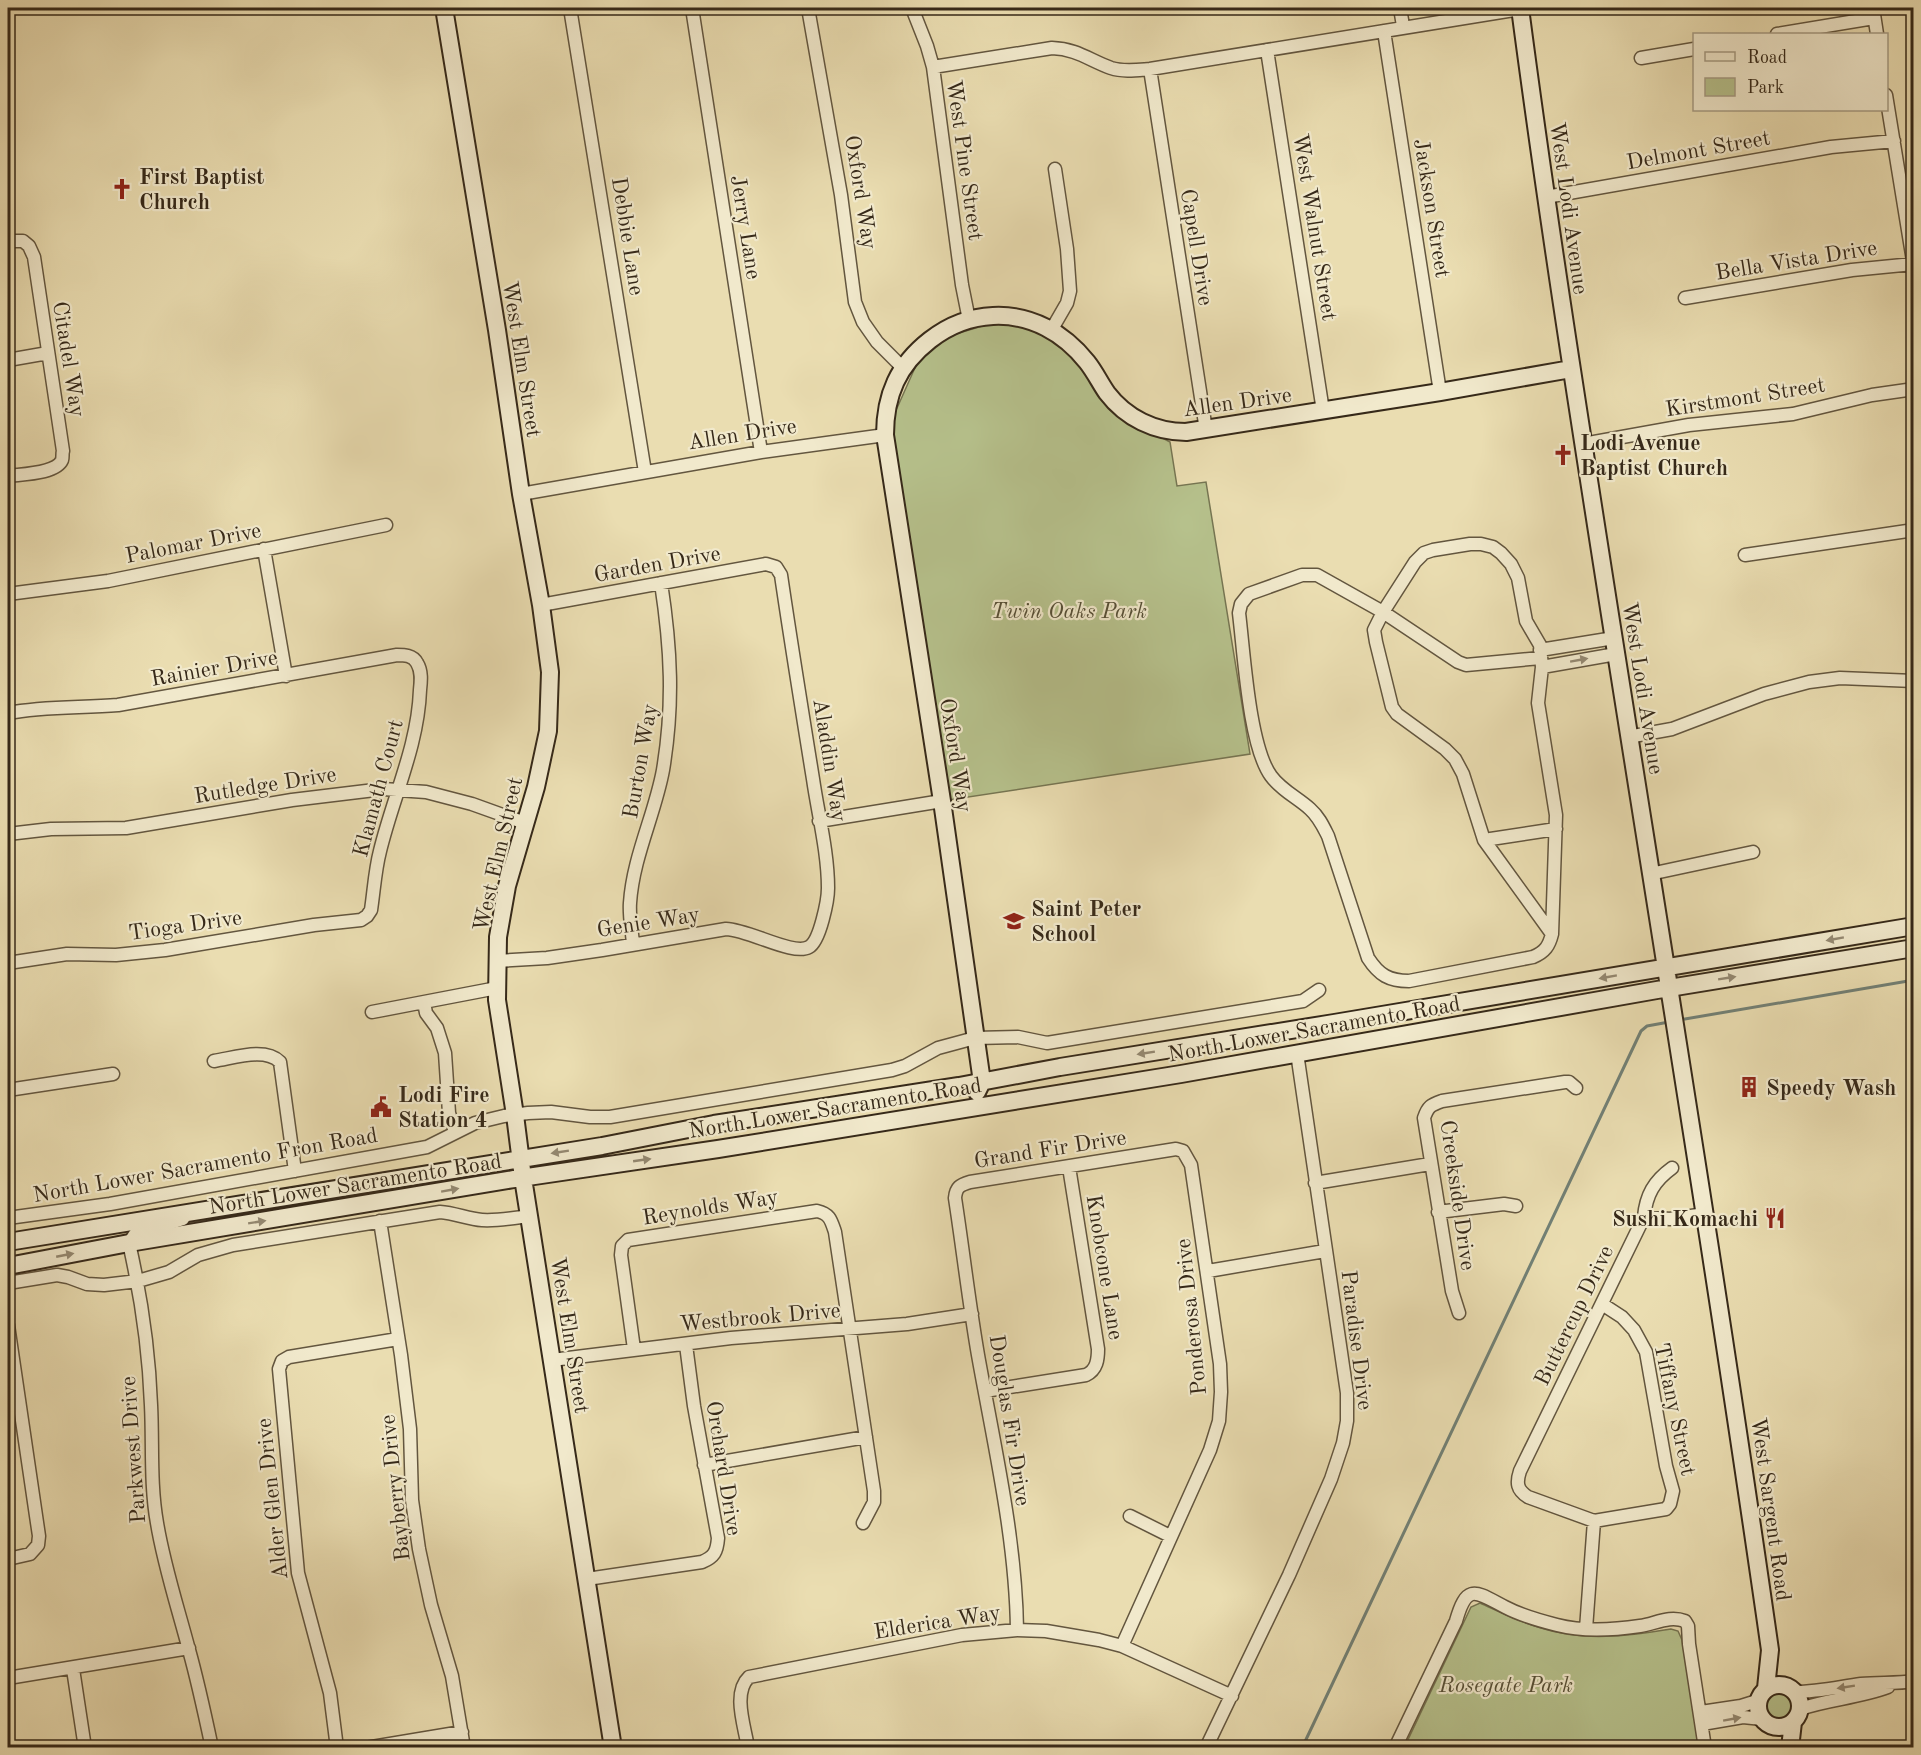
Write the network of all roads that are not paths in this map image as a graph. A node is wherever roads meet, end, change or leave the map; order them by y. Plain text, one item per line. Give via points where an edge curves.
1 (444, 8) edge
2 (570, 8) edge
3 (692, 8) edge
4 (808, 8) edge
5 (912, 8) edge
6 (1400, 8) edge
7 (1520, 8) edge
8 (1873, 13) edge
9 (1403, 26) junction
10 (1384, 31) junction
11 (1783, 33) edge
12 (1877, 33) edge
13 (1693, 49) edge
14 (1267, 50) junction
15 (1641, 58) dead end
16 (933, 68) junction
17 (1150, 69) junction
18 (1888, 102) edge
19 (1894, 141) junction
20 (1055, 168) dead end
21 (1546, 197) junction
22 (8, 241) edge
23 (1913, 265) edge
24 (1686, 298) dead end
25 (969, 320) junction
26 (1052, 329) junction
27 (48, 353) junction
28 (8, 360) edge
29 (903, 366) junction
30 (1572, 369) junction
31 (1914, 389) edge
32 (1440, 392) junction
33 (1323, 411) junction
34 (1206, 430) junction
35 (885, 435) junction
36 (1583, 444) junction
37 (761, 452) junction
38 (645, 472) junction
39 (8, 476) edge
40 (521, 494) junction
41 (386, 525) dead end
42 (1914, 530) edge
43 (264, 549) junction
44 (1745, 555) dead end
45 (778, 570) joint
46 (661, 583) junction
47 (8, 594) edge
48 (542, 605) junction
49 (1383, 612) junction
50 (1615, 646) junction
51 (1541, 658) junction
52 (419, 669) joint
53 (286, 676) junction
54 (1914, 681) edge
55 (8, 713) edge
56 (1628, 736) junction
57 (399, 789) junction
58 (942, 801) junction
59 (819, 820) junction
60 (525, 823) junction
61 (1556, 829) junction
62 (8, 834) edge
63 (1484, 840) junction
64 (1753, 852) dead end
65 (1650, 874) junction
66 (367, 916) joint
67 (1914, 926) edge
68 (1552, 934) junction
69 (1914, 935) edge
70 (633, 944) junction
71 (1914, 948) edge
72 (803, 950) joint
73 (1869, 955) junction
74 (497, 961) junction
75 (8, 963) edge
76 (1665, 967) junction
77 (497, 988) junction
78 (1669, 988) junction
79 (1319, 990) dead end
80 (424, 1002) junction
81 (372, 1012) dead end
82 (1334, 1023) junction
83 (975, 1038) junction
84 (1297, 1053) junction
85 (214, 1061) dead end
86 (113, 1074) dead end
87 (982, 1082) junction
88 (1576, 1088) dead end
89 (8, 1090) edge
90 (515, 1115) junction
91 (884, 1122) junction
92 (455, 1132) junction
93 (1179, 1150) joint
94 (520, 1159) junction
95 (1430, 1164) junction
96 (1070, 1167) junction
97 (1672, 1168) dead end
98 (295, 1171) junction
99 (523, 1178) junction
100 (1315, 1183) junction
101 (218, 1206) junction
102 (1516, 1206) dead end
103 (1438, 1212) junction
104 (1705, 1214) junction
105 (529, 1216) junction
106 (958, 1217) joint
107 (1644, 1217) junction
108 (8, 1218) edge
109 (380, 1221) junction
110 (8, 1242) edge
111 (129, 1243) junction
112 (1325, 1251) junction
113 (8, 1266) edge
114 (1208, 1271) junction
115 (138, 1281) junction
116 (8, 1283) edge
117 (1602, 1304) junction
118 (1459, 1312) dead end
119 (972, 1314) junction
120 (8, 1325) edge
121 (849, 1329) junction
122 (398, 1338) junction
123 (686, 1345) junction
124 (634, 1349) junction
125 (552, 1360) junction
126 (1731, 1374) joint
127 (986, 1391) junction
128 (866, 1437) junction
129 (704, 1465) junction
130 (1130, 1516) dead end
131 (1594, 1521) junction
132 (863, 1522) dead end
133 (1170, 1536) junction
134 (8, 1559) edge
135 (587, 1579) junction
136 (1586, 1629) junction
137 (1017, 1630) junction
138 (1122, 1646) junction
139 (189, 1648) junction
140 (1770, 1650) junction
141 (73, 1669) junction
142 (8, 1678) edge
143 (1914, 1681) edge
144 (1897, 1684) junction
145 (1790, 1688) junction
146 (1762, 1694) junction
147 (1232, 1696) junction
148 (1797, 1715) junction
149 (1702, 1718) junction
150 (1766, 1723) junction
151 (462, 1732) junction
152 (86, 1748) edge
153 (212, 1748) edge
154 (337, 1748) edge
155 (366, 1748) edge
156 (464, 1748) edge
157 (613, 1748) edge
158 (748, 1748) edge
159 (1206, 1748) edge
160 (1395, 1748) edge
161 (1706, 1748) edge
162 (1780, 1748) edge
163 (1790, 1748) edge

1 - 40 main road, West Elm Street
2 - 38 street, Debbie Lane
3 - 37 street, Jerry Lane
4 - 29 street, Oxford Way via 841,195 855,302 877,342
5 - 16 street, West Pine Street
6 - 9 street
7 - 9 street
7 - 21 main road, West Lodi Avenue
8 - 11 street
8 - 12 street
9 - 10 street
10 - 14 street
10 - 32 street, Jackson Street
13 - 15 street
14 - 17 street
14 - 33 street, West Walnut Street
16 - 17 street via 1066,48 1112,68
16 - 25 street, West Pine Street
17 - 34 street, Capell Drive
18 - 19 street
19 - 21 street, Delmont Street via 1831,147
19 - 23 street
20 - 26 street via 1070,291
21 - 30 main road, West Lodi Avenue
22 - 27 street, Citadel Way via 23,241 34,257
23 - 24 street, Bella Vista Drive via 1852,270
25 - 26 main road, Allen Drive via 1004,316
25 - 29 main road, Allen Drive via 940,332
26 - 34 main road, Allen Drive via 1087,362 1109,395 1128,414 1151,427 1174,432
27 - 28 street
27 - 39 street, Citadel Way via 62,460 53,469
29 - 35 main road, Allen Drive via 887,406
30 - 32 main road, Allen Drive
30 - 36 main road, West Lodi Avenue
31 - 36 street, Kirstmont Street via 1792,414 1689,425
32 - 33 main road, Allen Drive
33 - 34 main road, Allen Drive
35 - 37 street, Allen Drive
35 - 58 main road, Oxford Way
36 - 50 main road, West Lodi Avenue
37 - 38 street, Allen Drive
38 - 40 street, Allen Drive
40 - 48 main road, West Elm Street
41 - 43 street, Palomar Drive
42 - 44 street
43 - 47 street, Palomar Drive via 108,581
43 - 53 street
45 - 46 street, Garden Drive via 765,564
45 - 59 street, Aladdin Way
46 - 48 street, Garden Drive
46 - 70 street, Burton Way via 671,659 670,719 656,800 629,905
48 - 60 main road, West Elm Street via 550,672 548,731
49 - 51 street via 1458,663
49 - 51 street via 1424,553 1481,544 1502,553 1511,564 1518,578 1526,621 1540,645
49 - 63 street via 1374,630 1392,707 1455,759
49 - 68 street via 1317,575 1302,575 1249,594 1239,613 1261,759 1272,777 1320,820 1368,958 1384,977 1409,981 1533,957 1549,945
51 -> 50 street
50 - 51 street
50 - 56 main road, West Lodi Avenue
51 - 61 street via 1538,703
52 - 53 street, Rainier Drive via 414,658 397,655
52 - 57 street, Klamath Court via 419,714
53 - 55 street, Rainier Drive via 118,705
54 - 56 street via 1840,678 1809,682 1764,694 1672,729
56 - 65 main road, West Lodi Avenue
57 - 60 street, Rutledge Drive via 472,804
57 - 62 street, Rutledge Drive via 336,794 126,828
57 - 66 street, Klamath Court via 380,850
58 - 59 street
58 - 83 main road, Oxford Way
59 - 72 street, Aladdin Way via 828,891 814,943
60 - 74 main road, West Elm Street via 502,909
61 - 63 street
61 - 68 street
63 - 68 street
64 - 65 street
65 - 76 main road, West Lodi Avenue
66 - 75 street, Tioga Drive via 165,950 116,955 59,954
67 -> 76 main road, North Lower Sacramento Road
69 - 73 main road via 1877,942
70 - 72 street, Genie Way via 734,929
70 - 74 street, Genie Way via 548,958
71 - 73 main road, North Lower Sacramento Road
78 -> 73 main road, North Lower Sacramento Road
74 - 77 main road, West Elm Street
76 - 78 main road, West Lodi Avenue
76 -> 82 main road, North Lower Sacramento Road
77 - 80 street
77 - 90 main road, West Elm Street
78 - 84 main road, North Lower Sacramento Road
78 - 104 main road, West Lodi Avenue
79 - 83 street, North Lower Sacramento Fron Road via 1303,1002 1047,1043 1018,1037
80 - 81 street
80 - 92 street via 445,1053 449,1113
82 - 84 main road via 1303,1036
82 -> 87 main road, North Lower Sacramento Road
83 - 87 main road, Oxford Way
83 - 90 street, North Lower Sacramento Fron Road via 938,1047 892,1070 789,1088 610,1117 551,1112
84 - 91 main road, North Lower Sacramento Road
84 - 100 street, Paradise Drive
85 - 98 street via 264,1054 280,1062
86 - 89 street
87 - 91 main road via 975,1095 905,1111
87 -> 94 main road, North Lower Sacramento Road
88 - 95 street, Creekside Drive via 1564,1082 1430,1105 1424,1118
90 - 92 street, North Lower Sacramento Fron Road via 475,1123
90 - 94 main road, West Elm Street
99 -> 91 main road, North Lower Sacramento Road
92 - 98 street, North Lower Sacramento Fron Road via 427,1147
93 - 96 street, Grand Fir Drive
93 - 114 street, Ponderosa Drive via 1191,1164
94 - 99 main road, West Elm Street
94 - 101 main road, North Lower Sacramento Road
95 - 100 street
95 - 103 street, Creekside Drive
96 - 106 street, Grand Fir Drive via 960,1185 955,1198
96 - 127 street, Knobcone Lane via 1098,1362 1086,1375
97 - 107 street, Buttercup Drive via 1653,1185 1645,1202
98 - 108 street, North Lower Sacramento Fron Road
99 - 105 main road, West Elm Street
111 -> 99 main road, North Lower Sacramento Road
100 - 112 street, Paradise Drive
101 - 110 main road, North Lower Sacramento Road
101 - 111 street via 135,1234
102 - 103 street
103 - 118 street, Creekside Drive
104 - 107 street via 1670,1219
104 - 126 main road, West Lodi Avenue
105 - 109 street via 480,1220 440,1212
105 - 125 main road, West Elm Street
106 - 119 street, Douglas Fir Drive
107 - 117 street, Buttercup Drive
109 - 115 street via 214,1249 169,1272
109 - 122 street, Bayberry Drive
113 -> 111 main road, North Lower Sacramento Road
111 - 115 street, Parkwest Drive
112 - 114 street
112 - 147 street, Paradise Drive via 1347,1393 1343,1443 1289,1575
114 - 133 street, Ponderosa Drive via 1220,1364 1219,1421 1210,1450
115 - 116 street via 87,1284 57,1275
115 - 139 street, Parkwest Drive via 151,1403 157,1522
117 - 131 street, Buttercup Drive via 1520,1471 1518,1485 1528,1497
117 - 131 street, Tiffany Street via 1622,1317 1642,1341 1673,1491 1666,1509
119 - 121 street, Westbrook Drive
119 - 127 street, Douglas Fir Drive
120 - 134 street via 39,1536 38,1545 30,1554
121 - 123 street, Westbrook Drive
121 - 124 street, Reynolds Way via 835,1232 831,1218 817,1210 628,1240 622,1246
121 - 128 street
122 - 151 street, Bayberry Drive via 419,1549 452,1676
122 - 154 street, Alder Glen Drive via 289,1357 279,1369 298,1573 330,1693
123 - 124 street, Westbrook Drive
123 - 129 street, Orchard Drive
124 - 125 street, Westbrook Drive
125 - 135 main road, West Elm Street
126 - 140 main road, West Sargent Road
127 - 137 street, Douglas Fir Drive via 1013,1562
128 - 129 street
128 - 132 street via 874,1502
129 - 135 street, Orchard Drive via 718,1538 712,1558
130 - 133 street
131 - 136 street
133 - 138 street, Ponderosa Drive
135 - 157 main road, West Elm Street
136 - 149 street via 1641,1626 1670,1619 1685,1621
136 - 160 street via 1556,1625 1506,1608 1481,1593 1473,1594 1461,1602 1456,1621
137 - 138 street, Elderica Way via 1046,1631
137 - 158 street, Elderica Way via 962,1635 749,1677 741,1688
138 - 147 street, Elderica Way
139 - 141 street
139 - 153 street, Parkwest Drive
140 - 145 main road, West Sargent Road
140 - 146 main road, West Sargent Road
141 - 142 street
141 - 152 street
143 - 144 street
144 -> 145 street via 1863,1684 1815,1692
144 - 148 street via 1866,1695 1817,1703
145 - 146 main road via 1778,1684
145 - 148 main road via 1798,1697
146 - 149 street via 1741,1706
146 - 150 main road via 1758,1714
147 - 159 street, Paradise Drive
148 - 150 main road via 1782,1727
148 - 163 main road
149 -> 150 street via 1743,1717
149 - 161 street
150 - 162 main road
151 - 155 street
151 - 156 street, Bayberry Drive

